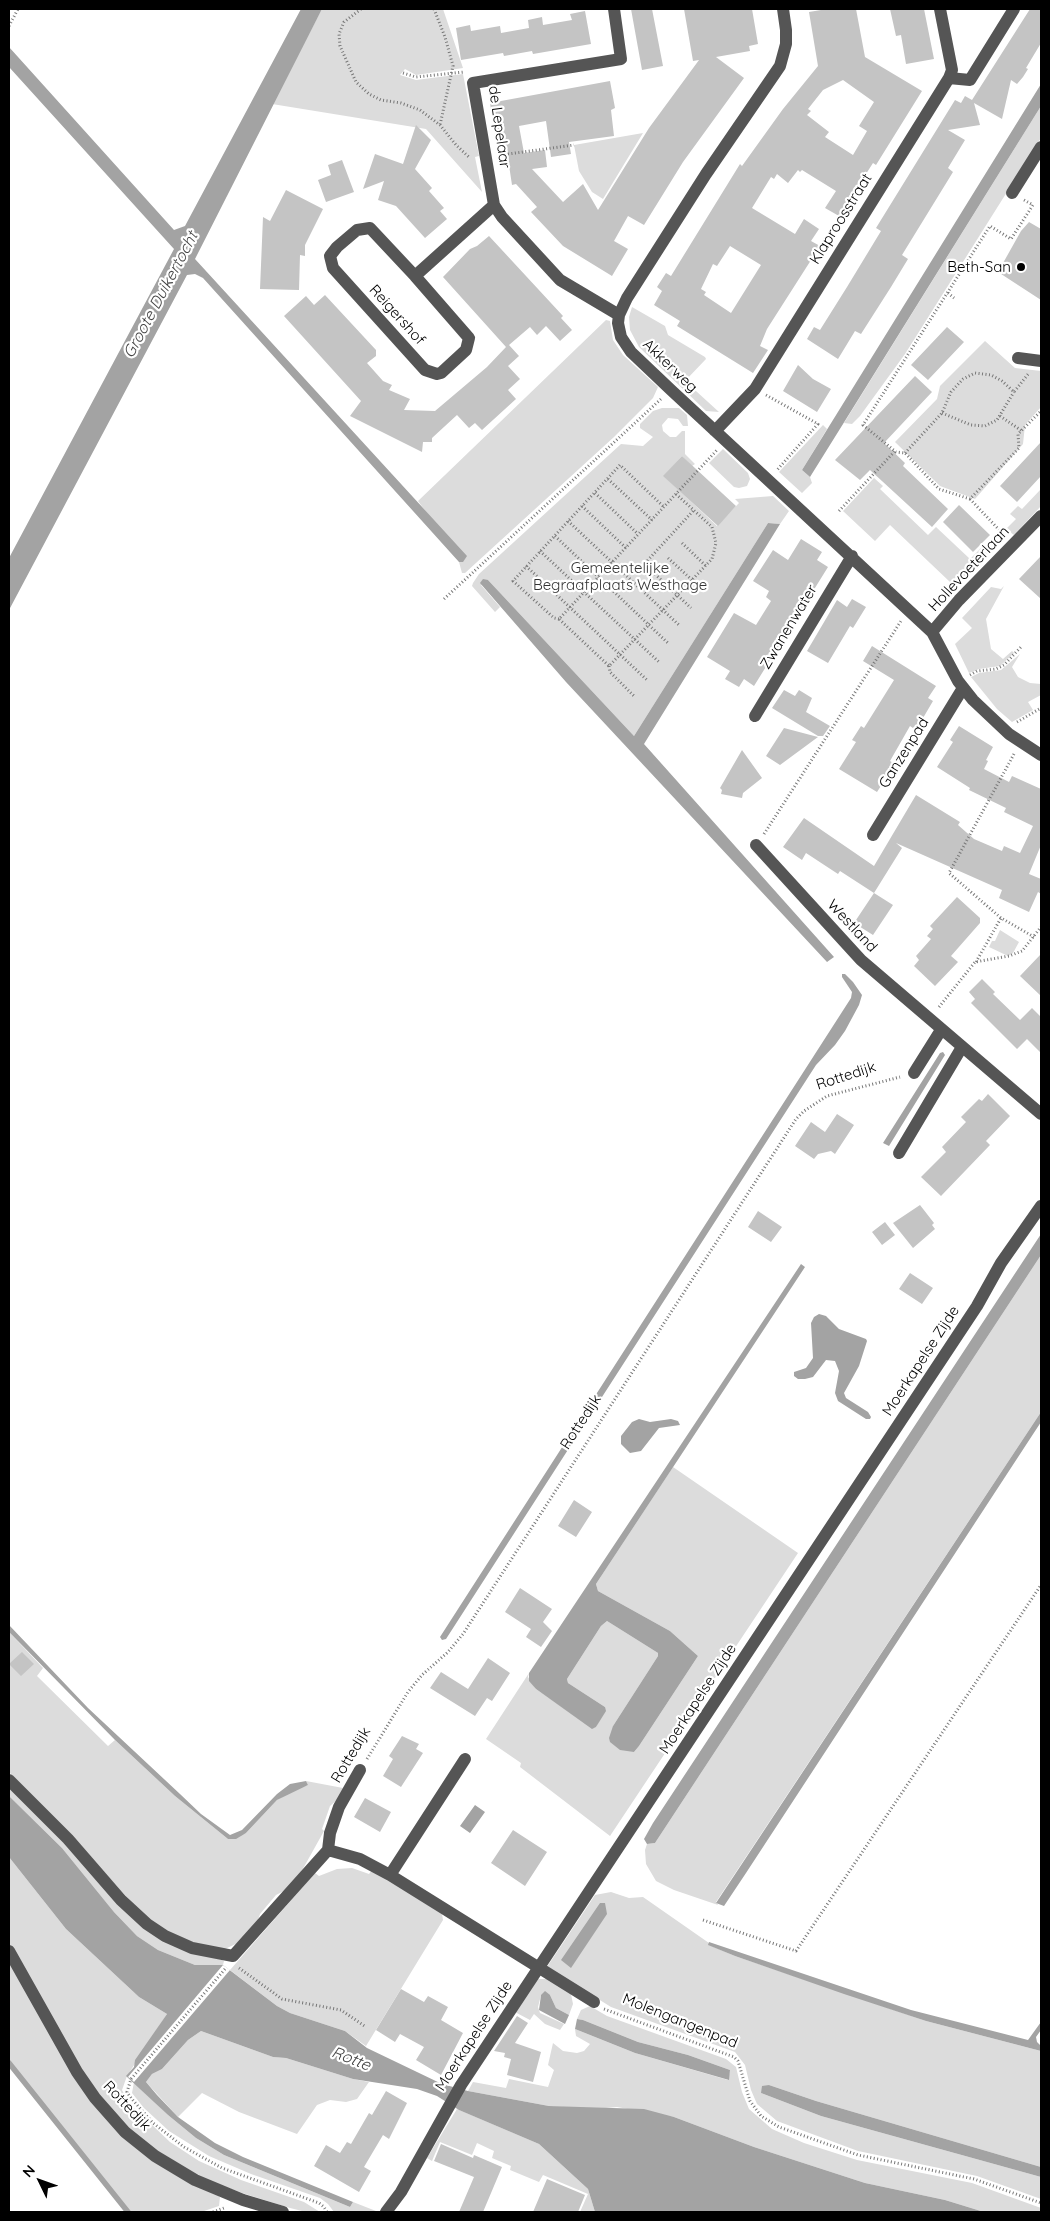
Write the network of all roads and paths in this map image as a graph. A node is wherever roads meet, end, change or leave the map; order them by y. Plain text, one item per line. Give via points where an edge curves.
1 (18, 9) edge
2 (361, 9) edge
3 (434, 9) edge
4 (614, 9) edge
5 (782, 9) edge
6 (940, 9) edge
7 (1014, 9) edge
8 (9, 26) edge
9 (949, 78) junction
10 (440, 125) junction
11 (574, 145) dead end
12 (1041, 148) edge
13 (486, 157) junction
14 (1012, 193) joint
15 (494, 204) junction
16 (415, 276) junction
17 (948, 293) junction
18 (954, 298) dead end
19 (619, 315) junction
20 (1018, 358) dead end
21 (1040, 361) edge
22 (754, 388) junction
23 (671, 390) junction
24 (1014, 392) junction
25 (1041, 411) edge
26 (942, 413) junction
27 (1000, 416) junction
28 (715, 431) junction
29 (1022, 431) junction
30 (725, 440) junction
31 (895, 451) junction
32 (905, 453) junction
33 (608, 479) junction
34 (768, 480) junction
35 (595, 493) junction
36 (676, 494) junction
37 (970, 499) junction
38 (582, 506) junction
39 (664, 507) junction
40 (694, 511) junction
41 (839, 511) dead end
42 (1041, 516) edge
43 (652, 520) junction
44 (568, 521) junction
45 (638, 534) junction
46 (555, 536) junction
47 (682, 543) dead end
48 (1014, 545) junction
49 (626, 548) junction
50 (540, 551) junction
51 (852, 556) junction
52 (668, 558) dead end
53 (612, 562) junction
54 (526, 566) junction
55 (706, 566) junction
56 (638, 571) dead end
57 (655, 574) dead end
58 (598, 577) junction
59 (692, 580) junction
60 (703, 590) dead end
61 (584, 592) junction
62 (677, 595) junction
63 (444, 599) dead end
64 (569, 607) junction
65 (691, 608) dead end
66 (908, 609) junction
67 (663, 610) junction
68 (559, 618) junction
69 (649, 625) junction
70 (680, 626) dead end
71 (932, 632) junction
72 (635, 640) junction
73 (670, 644) dead end
74 (1021, 647) dead end
75 (621, 654) junction
76 (659, 662) dead end
77 (609, 666) junction
78 (647, 680) dead end
79 (961, 685) junction
80 (635, 696) dead end
81 (1041, 708) edge
82 (755, 716) dead end
83 (1004, 730) junction
84 (1020, 742) junction
85 (1041, 755) edge
86 (873, 835) dead end
87 (756, 845) joint
88 (1001, 918) junction
89 (1041, 928) edge
90 (1034, 937) junction
91 (975, 962) junction
92 (931, 1021) junction
93 (941, 1030) junction
94 (962, 1047) junction
95 (914, 1073) joint
96 (1041, 1114) edge
97 (899, 1153) dead end
98 (1041, 1206) edge
99 (1041, 1585) edge
100 (464, 1759) dead end
101 (360, 1770) joint
102 (9, 1780) edge
103 (328, 1850) junction
104 (390, 1875) junction
105 (703, 1920) dead end
106 (9, 1951) edge
107 (233, 1956) junction
108 (538, 1967) junction
109 (226, 1968) dead end
110 (594, 2002) joint
111 (366, 2026) dead end
112 (1041, 2203) edge
113 (284, 2212) edge
114 (327, 2212) edge
115 (386, 2212) edge

1 - 8 path
2 - 10 path via 344,22 339,34 340,46 356,82 369,94 381,100 412,106
3 - 10 path via 453,66
4 - 13 street, de Lepelaar via 622,59 473,83
5 - 19 street via 786,44 780,66 706,174
6 - 9 street via 952,70
7 - 9 street via 970,80
9 - 22 street, Klaproosstraat
10 - 13 path via 472,160
11 - 13 path
12 - 14 street
13 - 15 street, de Lepelaar
14 - 17 path via 1033,205 1011,239 990,226
15 - 16 street
15 - 19 street, de Lepelaar via 560,280
16 - 16 street, Reigershof via 370,228 357,230 330,256 333,268 425,370 437,374 466,350 469,338
17 - 18 path
17 - 31 path via 863,425
19 - 23 street, Akkerweg via 619,330 631,352
20 - 21 street
21 - 24 path
22 - 28 street, Klaproosstraat
22 - 34 path via 818,424
23 - 28 street, Akkerweg
23 - 63 path
24 - 26 path via 991,375 975,373 963,379 951,392
24 - 27 path
25 - 29 path
26 - 27 path via 971,425 985,426
26 - 32 path
27 - 29 path
28 - 30 street, Akkerweg
29 - 37 path via 1018,434 1019,448
30 - 34 street, Akkerweg
30 - 36 path
31 - 32 path
31 - 41 path
32 - 37 path via 939,489
33 - 35 path
33 - 39 path via 620,465
33 - 43 path
34 - 51 street, Akkerweg
35 - 38 path
35 - 45 path
36 - 39 path
36 - 40 path
37 - 48 path
38 - 44 path
38 - 49 path
39 - 43 path
40 - 55 path via 712,527 715,536 715,550
40 - 56 path
42 - 48 street, Hollevoeterlaan
43 - 45 path
44 - 46 path
44 - 53 path
45 - 49 path
46 - 50 path
46 - 58 path
47 - 55 path
48 - 71 street, Hollevoeterlaan
49 - 53 path
50 - 54 path
50 - 61 path
51 - 66 street, Akkerweg
51 - 82 street, Zwanenwater
52 - 59 path
53 - 58 path
53 - 67 path
54 - 64 path
54 - 68 path via 513,581 554,618
55 - 59 path
57 - 62 path
58 - 61 path
58 - 69 path
59 - 60 path
59 - 62 path
61 - 64 path
61 - 72 path
62 - 65 path
62 - 67 path
64 - 68 path
64 - 75 path
66 - 71 street, Akkerweg
66 - 87 path
67 - 69 path
67 - 70 path
68 - 77 path
69 - 72 path
69 - 73 path
71 - 79 street, Hollevoeterlaan
72 - 75 path
72 - 76 path
74 - 79 path via 1004,665 977,671
75 - 77 path
75 - 78 path
77 - 80 path via 610,672
79 - 83 street, Hollevoeterlaan
79 - 86 street, Ganzenpad
81 - 83 path
83 - 84 street, Hollevoeterlaan
84 - 85 street, Hollevoeterlaan
84 - 88 path via 949,873
87 - 92 street, Westland via 861,960
88 - 90 path
88 - 91 path
89 - 90 path
90 - 91 path via 1022,951
91 - 92 path
92 - 93 street, Westland
93 - 94 street, Westland
93 - 95 street
94 - 96 street, Westland
94 - 97 street
95 - 101 path, Rottedijk via 827,1096 796,1119 463,1634 408,1692
98 - 108 street, Moerkapelse Zijde
99 - 105 path via 796,1951
100 - 104 street
101 - 103 street, Rottedijk via 339,1807
102 - 107 street via 68,1839 120,1900 147,1924 192,1948
103 - 104 street via 360,1859
103 - 107 street
104 - 108 street
106 - 113 street, Rottedijk via 77,2072 125,2132 154,2156 195,2180 243,2200
107 - 111 path via 239,1968 282,1999 340,2010
108 - 110 street
108 - 115 street, Moerkapelse Zijde via 461,2085 401,2192
109 - 114 path via 131,2079 128,2092 154,2123 184,2147 222,2168 319,2203
110 - 112 path, Molengangenpad via 734,2057 753,2106 779,2127 858,2155 974,2179

